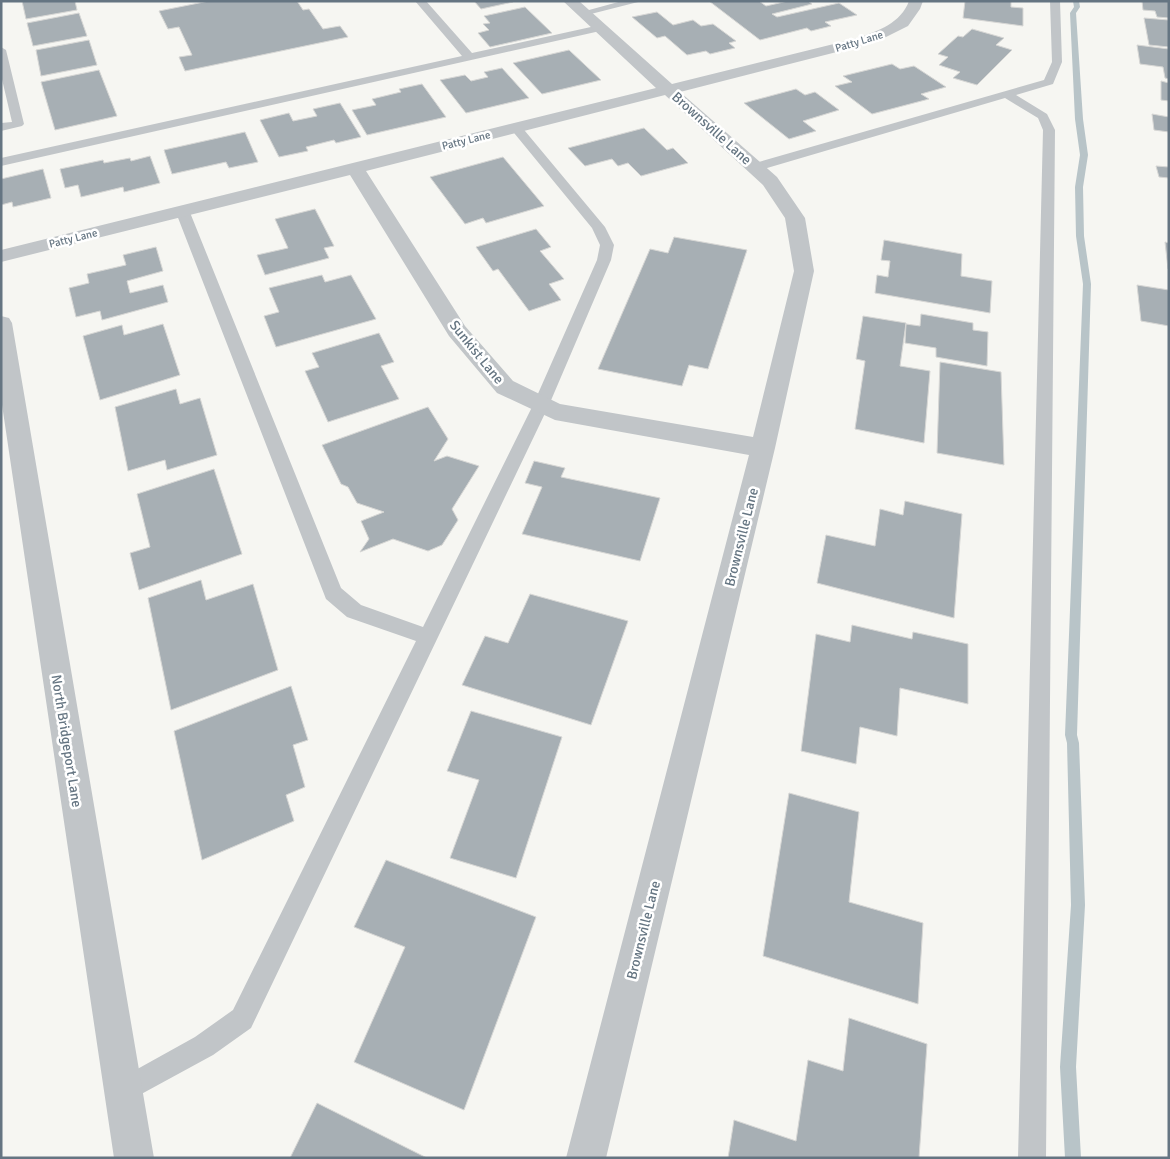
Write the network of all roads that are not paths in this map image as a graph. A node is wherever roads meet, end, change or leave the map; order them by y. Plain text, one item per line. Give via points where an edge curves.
1 (420, 1) edge
2 (637, 1) edge
3 (916, 1) edge
4 (1055, 1) edge
5 (584, 14) edge
6 (1, 50) edge
7 (469, 57) junction
8 (669, 90) junction
9 (1008, 95) junction
10 (1, 127) edge
11 (516, 128) junction
12 (1, 162) edge
13 (756, 167) junction
14 (356, 168) junction
15 (182, 210) junction
16 (1, 256) edge
17 (1, 323) edge
18 (541, 405) junction
19 (763, 448) junction
20 (428, 637) junction
21 (123, 1091) junction
22 (134, 1158) edge
23 (586, 1158) edge
24 (1032, 1158) edge

1 - 7 lane
2 - 5 lane
3 - 8 street, Patty Lane via 914,8 894,30 878,36
4 - 9 lane via 1057,62 1050,82
5 - 7 lane
5 - 8 street, Brownsville Lane
6 - 10 lane via 18,124
7 - 12 lane
8 - 11 street, Patty Lane
8 - 13 street, Brownsville Lane
9 - 13 lane
9 - 24 lane via 1043,116 1049,130
11 - 14 street, Patty Lane
11 - 18 lane via 598,227 607,245 604,260
13 - 19 street, Brownsville Lane via 770,181 795,218 804,271
14 - 15 street, Patty Lane
14 - 18 street, Sunkist Lane via 457,331 505,387
15 - 16 street, Patty Lane
15 - 20 lane via 333,593 354,611
17 - 21 street, North Bridgeport Lane
18 - 19 street, Sunkist Lane via 555,412
18 - 20 lane
19 - 23 street, Brownsville Lane
20 - 21 lane via 242,1019 204,1046
21 - 22 street, North Bridgeport Lane

